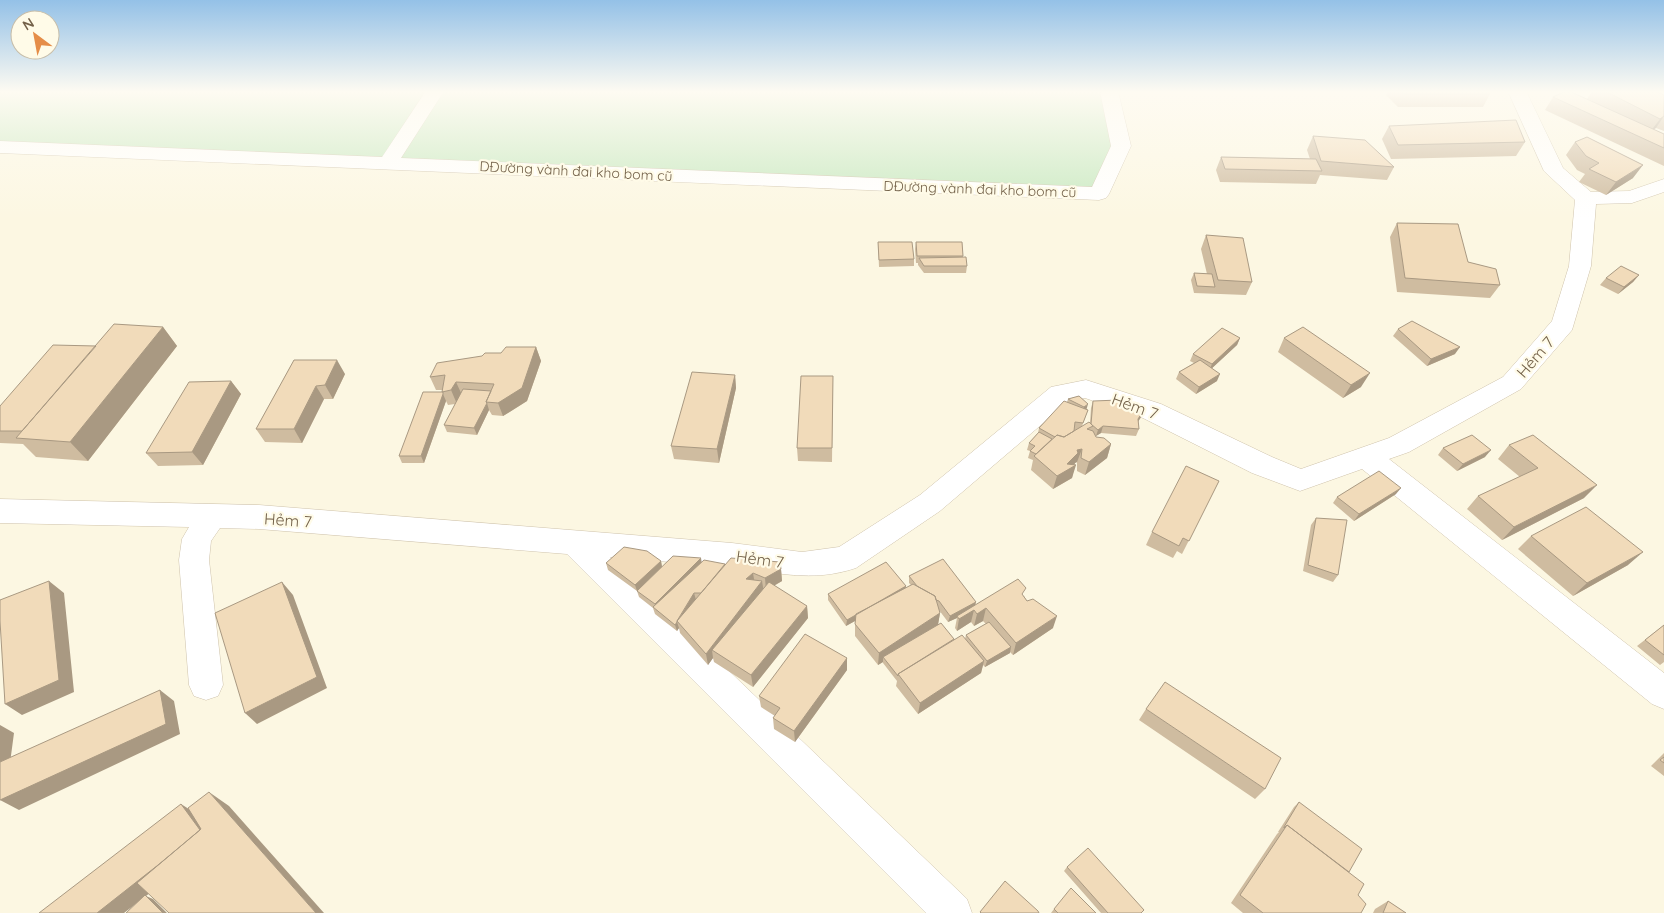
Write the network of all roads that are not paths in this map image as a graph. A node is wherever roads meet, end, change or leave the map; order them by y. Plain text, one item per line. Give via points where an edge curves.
1 (407, 134) edge
2 (1118, 134) edge
3 (1537, 134) edge
4 (0, 147) edge
5 (388, 163) junction
6 (801, 181) junction
7 (1664, 185) edge
8 (1586, 198) junction
9 (1366, 457) junction
10 (0, 511) edge
11 (212, 516) junction
12 (574, 542) junction
13 (206, 684) dead end
14 (1664, 693) edge
15 (953, 913) edge

1 - 5 street
2 - 6 street, DĐường vành đai kho bom cũ via 1121,146 1099,194
3 - 8 street via 1554,171
4 - 5 street, DĐường vành đai kho bom cũ
4 - 6 street
5 - 6 street, DĐường vành đai kho bom cũ
7 - 8 street via 1632,198
8 - 9 street, Hẻm 7 via 1580,266 1563,324 1512,382 1399,444
9 - 12 street, Hẻm 7 via 1300,480 1152,411 1086,389 1060,394 930,504 845,559 802,565 732,555
9 - 14 street
10 - 11 street, Hẻm 7
11 - 12 street, Hẻm 7
11 - 13 street via 197,539 194,560
12 - 15 street

